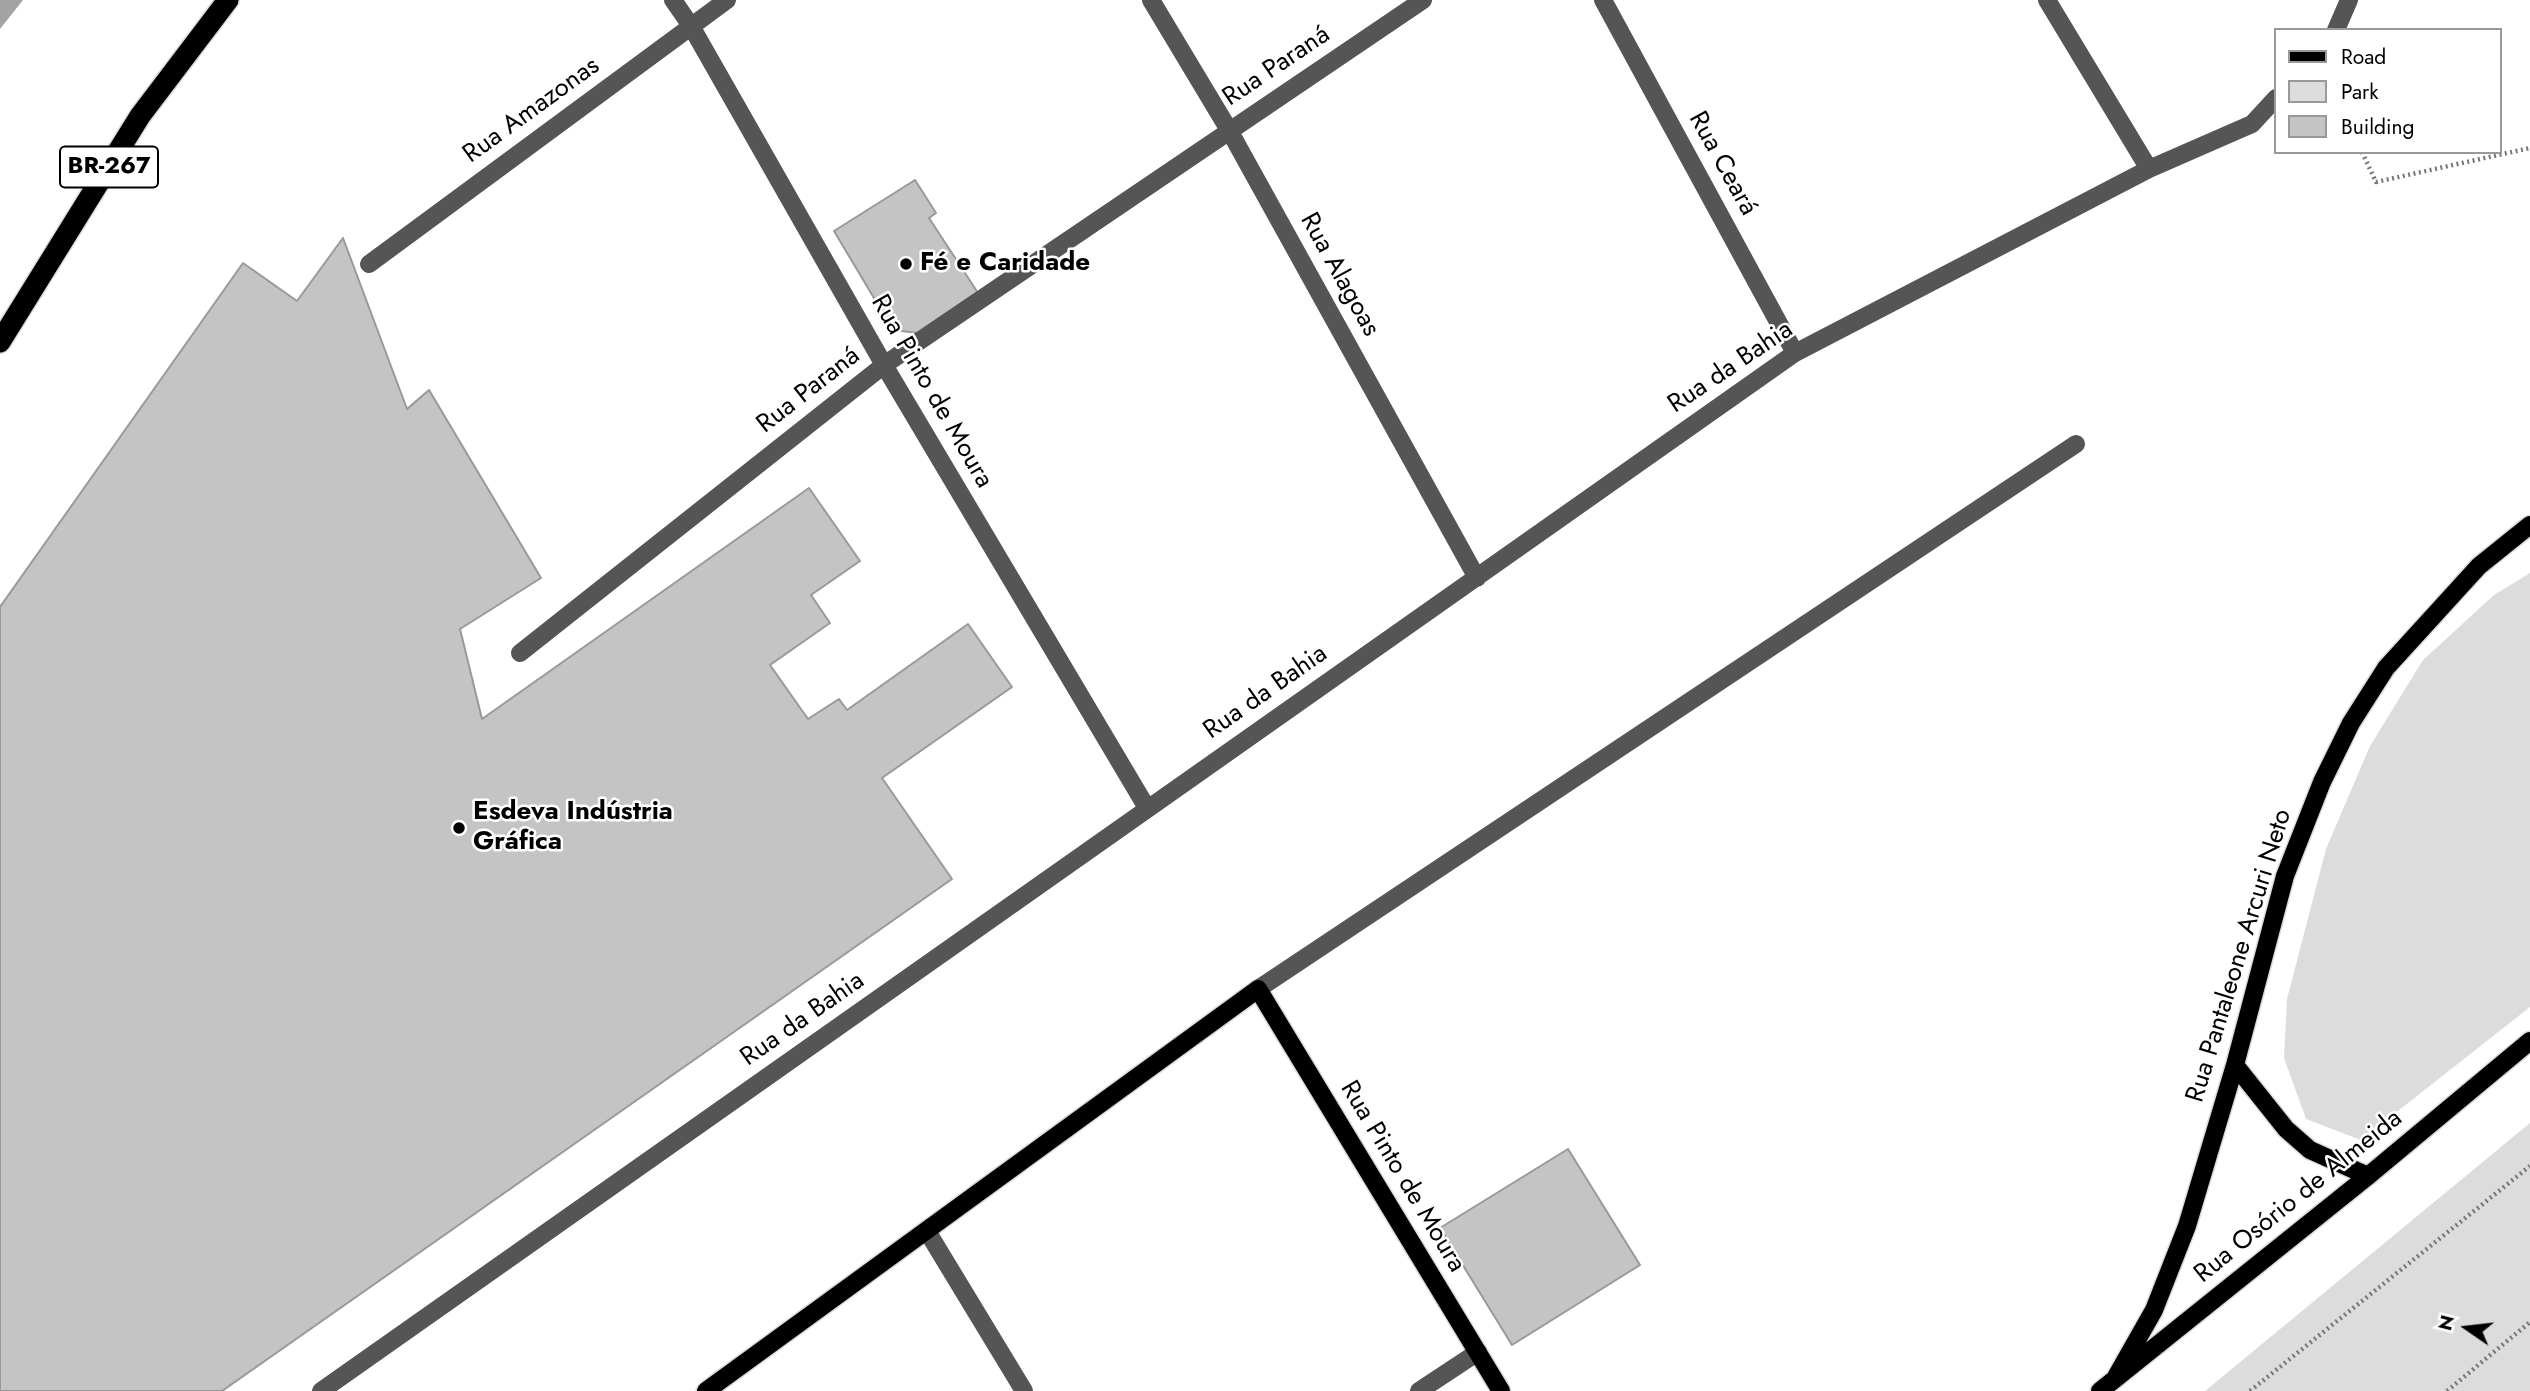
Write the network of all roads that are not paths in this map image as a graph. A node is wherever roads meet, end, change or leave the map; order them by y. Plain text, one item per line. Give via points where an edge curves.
1 (228, 0) edge
2 (673, 0) edge
3 (727, 0) edge
4 (1151, 0) edge
5 (1423, 0) edge
6 (1603, 0) edge
7 (2047, 0) edge
8 (2349, 0) edge
9 (691, 26) junction
10 (2337, 28) edge
11 (2274, 100) edge
12 (1229, 130) junction
13 (2149, 169) junction
14 (369, 264) dead end
15 (0, 342) edge
16 (1795, 353) junction
17 (884, 365) junction
18 (2076, 444) dead end
19 (2530, 525) edge
20 (1477, 578) junction
21 (520, 653) dead end
22 (1147, 808) junction
23 (1258, 989) junction
24 (2530, 1041) edge
25 (2235, 1065) junction
26 (2368, 1176) junction
27 (927, 1231) junction
28 (1478, 1352) junction
29 (2116, 1377) junction
30 (321, 1391) edge
31 (706, 1391) edge
32 (1024, 1391) edge
33 (1419, 1391) edge
34 (1501, 1391) edge
35 (2100, 1391) edge

1 - 15 highway, BR-267 via 140,116
2 - 9 street, Rua Pinto de Moura
3 - 9 street, Rua Amazonas
4 - 12 street, Rua Alagoas
5 - 12 street, Rua Paraná
6 - 16 street, Rua Ceará
7 - 13 street
8 - 10 street
9 - 14 street, Rua Amazonas
9 - 17 street, Rua Pinto de Moura
11 - 13 street, Rua da Bahia via 2252,124
12 - 17 street, Rua Paraná
12 - 20 street, Rua Alagoas
13 - 16 street, Rua da Bahia
16 - 20 street, Rua da Bahia
17 - 21 street, Rua Paraná
17 - 22 street, Rua Pinto de Moura
18 - 23 street
19 - 25 main road, Rua Pantaleone Arcuri Neto via 2479,566 2386,668 2351,723 2322,782 2286,876
20 - 22 street, Rua da Bahia
22 - 30 street, Rua da Bahia
23 - 27 main road
23 - 28 main road, Rua Pinto de Moura
24 - 26 main road, Rua Osório de Almeida
25 - 26 main road via 2286,1129 2310,1150
25 - 29 main road, Rua Pantaleone Arcuri Neto via 2187,1226 2154,1310
26 - 29 main road, Rua Osório de Almeida
27 - 31 main road
27 - 32 street
28 - 33 street
28 - 34 main road, Rua Pinto de Moura
29 - 35 main road, Rua Osório de Almeida

